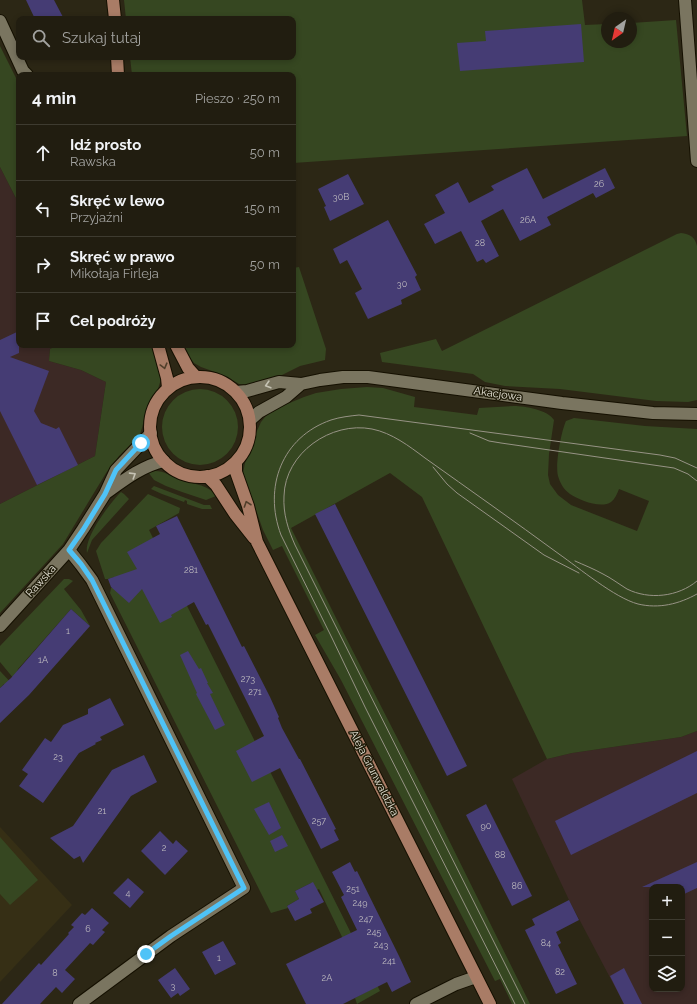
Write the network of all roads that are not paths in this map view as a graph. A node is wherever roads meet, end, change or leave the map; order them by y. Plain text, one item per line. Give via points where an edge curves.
1 (113, 0) edge
2 (685, 0) edge
3 (114, 16) edge
4 (2, 31) edge
5 (16, 58) edge
6 (17, 60) edge
7 (117, 60) edge
8 (24, 72) edge
9 (118, 72) edge
10 (697, 161) edge
11 (159, 348) edge
12 (178, 348) edge
13 (196, 377) junction
14 (301, 384) junction
15 (168, 388) junction
16 (236, 392) junction
17 (697, 414) edge
18 (250, 420) junction
19 (151, 433) junction
20 (164, 461) junction
21 (236, 462) junction
22 (207, 476) junction
23 (105, 494) junction
24 (257, 542) junction
25 (69, 550) junction
26 (0, 626) edge
27 (476, 977) junction
28 (80, 1004) edge
29 (416, 1004) edge
30 (490, 1004) edge

1 - 3 main road
2 - 10 street
4 - 5 street
6 - 8 street
7 - 9 main road
11 -> 15 main road
12 - 13 main road
13 - 15 main road
13 - 16 main road via 222,381
14 -> 16 street, Akacjowa via 279,382
14 - 17 street, Akacjowa via 320,380 368,377 653,413
14 - 18 street, Akacjowa
15 - 19 main road via 154,408 150,423
16 - 18 main road via 243,400
18 - 21 main road via 249,438
19 - 20 main road
19 - 23 street, Rawska via 116,470
20 - 22 main road via 179,472
23 -> 20 street, Rawska via 142,469
21 - 22 main road via 217,474
24 -> 21 main road, Aleja Grunwaldzka via 236,472
22 - 24 main road, Aleja Grunwaldzka
23 - 25 street, Rawska
24 - 27 main road, Aleja Grunwaldzka
25 - 26 street, Rawska
25 - 28 street via 92,580 244,888 171,936
27 - 29 street
27 - 30 main road, Aleja Grunwaldzka

